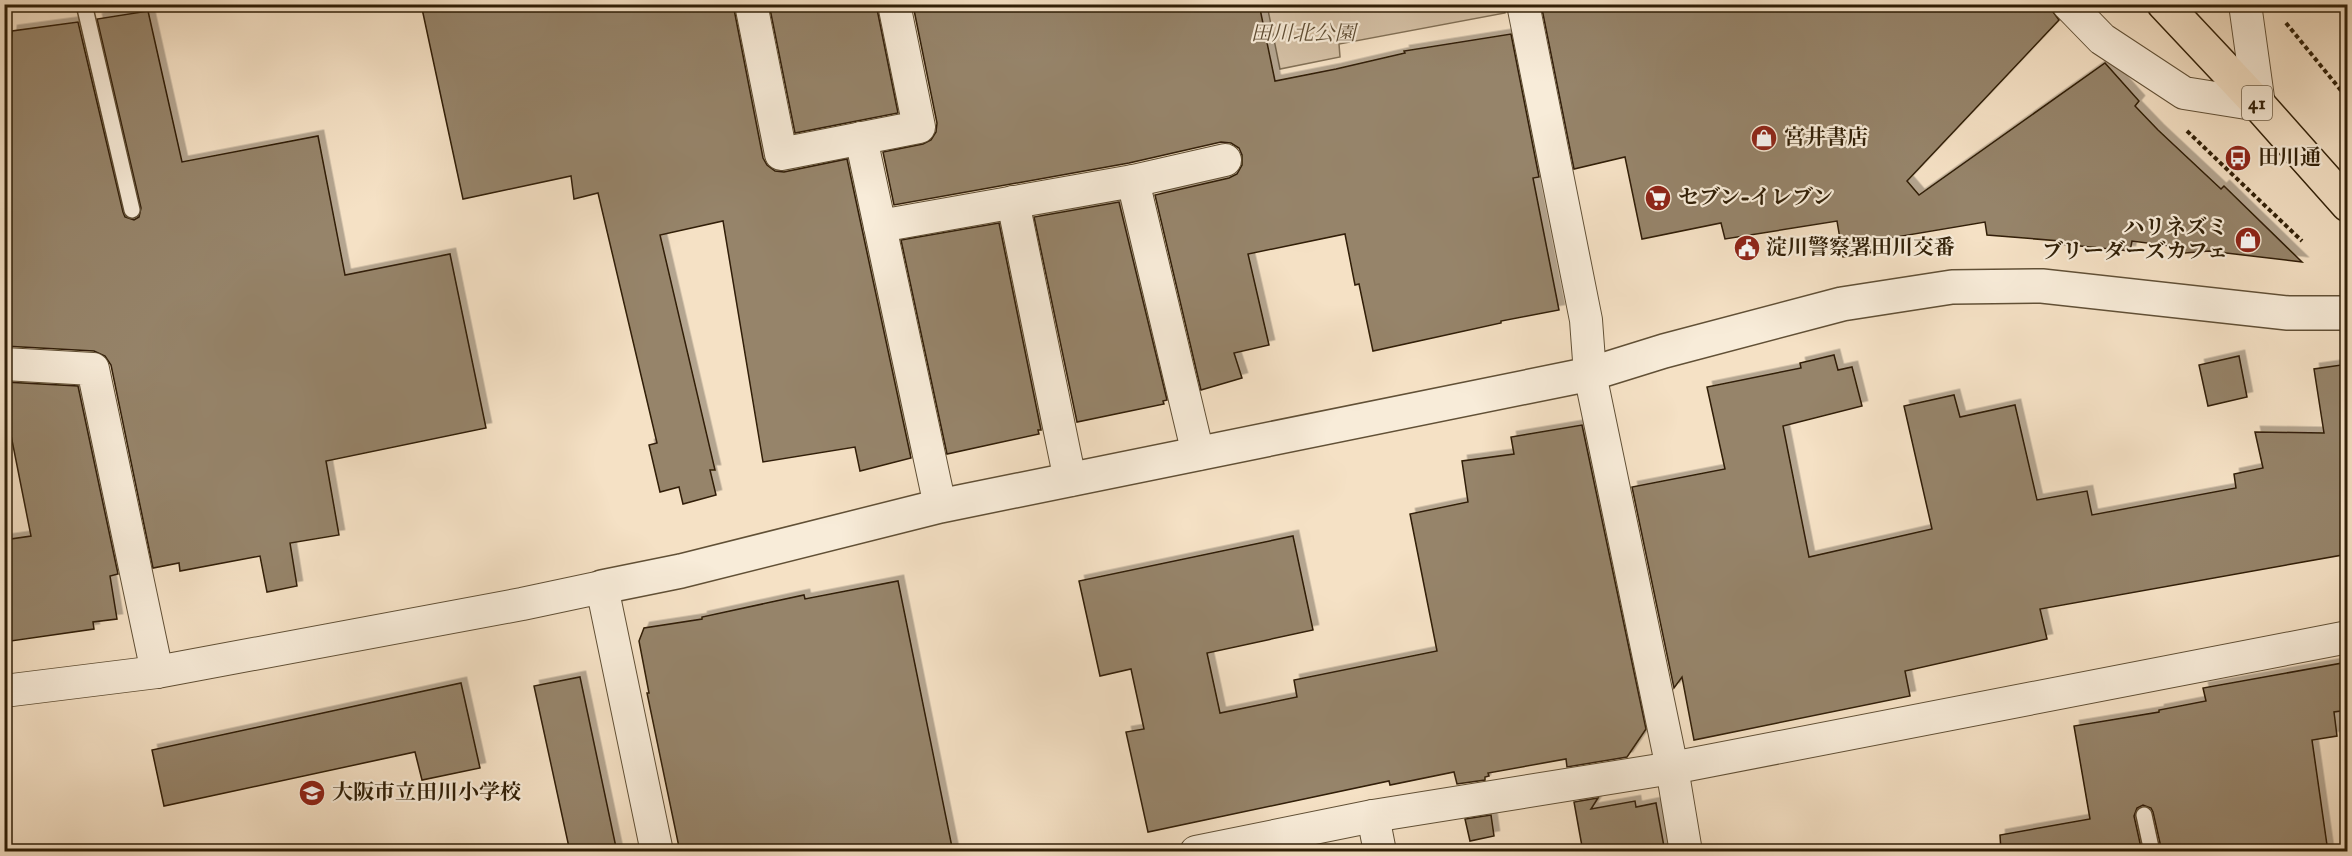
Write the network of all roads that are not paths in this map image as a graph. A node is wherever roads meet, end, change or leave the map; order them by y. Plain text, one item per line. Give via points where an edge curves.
1 (84, 4) edge
2 (894, 4) edge
3 (1523, 4) edge
4 (2068, 4) edge
5 (2164, 4) edge
6 (2245, 4) edge
7 (757, 6) edge
8 (2259, 105) junction
9 (861, 138) junction
10 (1225, 160) dead end
11 (1133, 181) junction
12 (1012, 202) junction
13 (2348, 205) edge
14 (132, 210) dead end
15 (880, 226) junction
16 (2348, 313) edge
17 (4, 364) edge
18 (1590, 374) junction
19 (1198, 454) junction
20 (1070, 480) junction
21 (939, 506) junction
22 (602, 587) junction
23 (2348, 637) edge
24 (157, 672) junction
25 (4, 692) edge
26 (1672, 768) junction
27 (2144, 815) dead end
28 (1373, 816) junction
29 (657, 852) edge
30 (1196, 852) edge
31 (1380, 852) edge
32 (1686, 852) edge
33 (2152, 852) edge

1 - 14 lane
2 - 9 street via 919,127
3 - 18 street via 1586,320
4 - 8 street via 2102,39 2184,93
5 - 8 main road, 41
6 - 8 street
7 - 9 street via 781,154
8 - 13 main road, 41
9 - 15 street
10 - 11 street
11 - 12 street
11 - 19 street
12 - 15 street
12 - 20 street
15 - 21 street
16 - 18 street via 2288,313 2042,286 1952,287 1842,304
17 - 24 street via 93,369
18 - 19 street
18 - 26 street
19 - 20 street
20 - 21 street
21 - 22 street
22 - 24 street
22 - 29 street
23 - 26 street
24 - 25 street
26 - 28 street
26 - 32 street
27 - 33 lane
28 - 30 street
28 - 31 street

